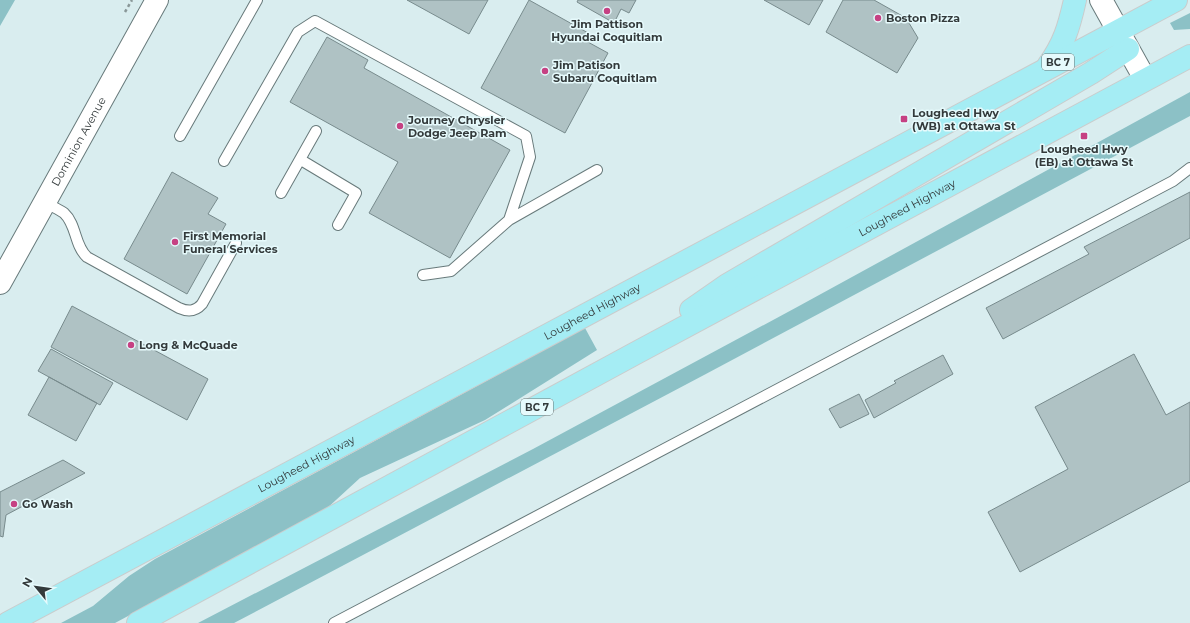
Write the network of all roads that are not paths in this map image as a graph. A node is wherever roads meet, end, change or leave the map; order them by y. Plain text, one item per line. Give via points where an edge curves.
1 (157, 0) edge
2 (257, 0) edge
3 (1075, 0) edge
4 (1101, 0) edge
5 (1176, 0) edge
6 (1123, 39) junction
7 (1190, 56) edge
8 (1046, 68) junction
9 (1145, 79) junction
10 (316, 131) dead end
11 (180, 136) dead end
12 (301, 160) junction
13 (224, 161) dead end
14 (1190, 168) edge
15 (597, 170) dead end
16 (281, 193) dead end
17 (45, 202) junction
18 (509, 220) junction
19 (338, 225) dead end
20 (236, 243) dead end
21 (423, 276) dead end
22 (0, 283) edge
23 (636, 353) junction
24 (8, 623) edge
25 (138, 623) edge
26 (334, 623) edge

1 - 17 street, Dominion Avenue
2 - 11 lane
3 - 8 main road via 1068,30 1060,49
4 - 6 street
5 - 6 main road, Lougheed Highway / BC 7
6 - 8 main road, Lougheed Highway / BC 7
6 - 9 street
6 - 23 main road via 1091,73 727,286 696,306
7 - 9 main road, Lougheed Highway / BC 7
8 - 24 main road, Lougheed Highway / BC 7
9 - 23 main road, Lougheed Highway / BC 7 via 1042,137
10 - 12 lane
12 - 16 lane
12 - 19 lane via 356,192
13 - 18 lane via 298,32 315,21 526,136 530,157
14 - 26 lane via 1166,184
15 - 18 lane
17 - 20 lane via 68,218 78,245 87,257 187,311 194,310 202,304
17 - 22 street, Dominion Avenue
18 - 21 lane via 451,271
23 - 25 main road, Lougheed Highway / BC 7

